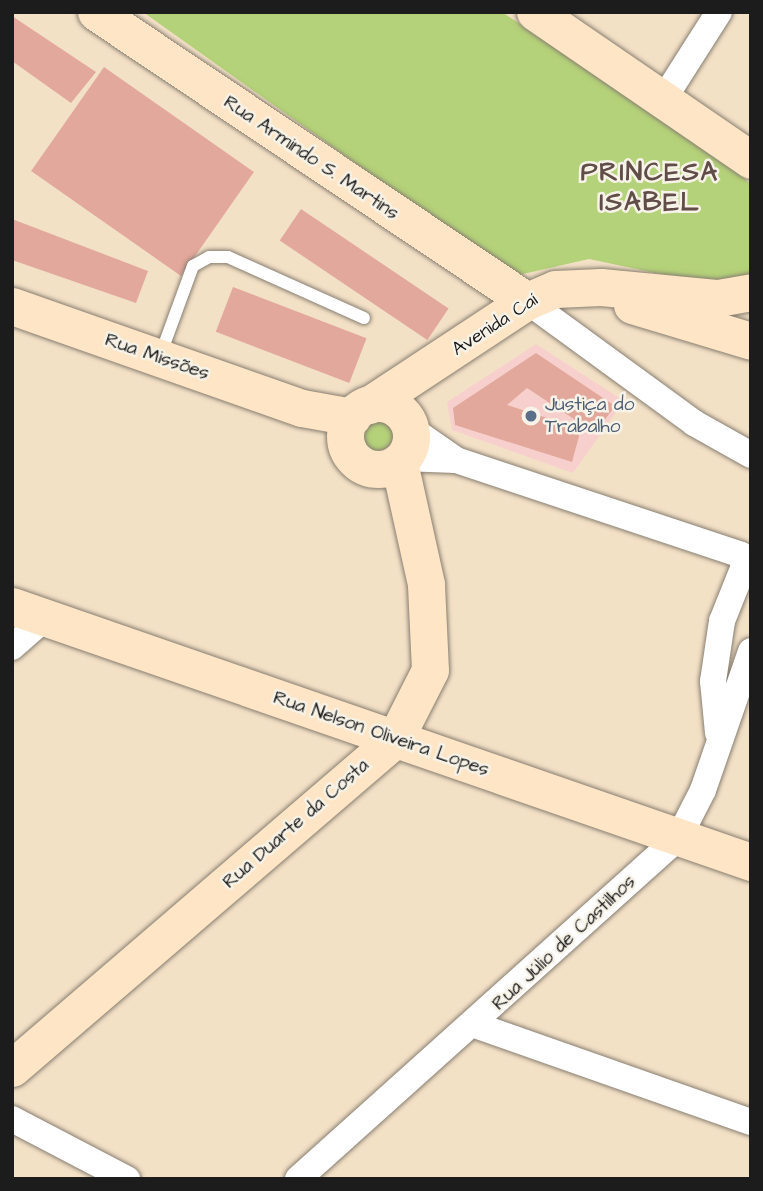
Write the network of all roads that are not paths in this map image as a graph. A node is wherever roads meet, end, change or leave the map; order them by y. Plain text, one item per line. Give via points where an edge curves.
1 (535, 12) edge
2 (719, 12) edge
3 (117, 18) edge
4 (663, 100) junction
5 (751, 160) edge
6 (601, 287) junction
7 (751, 292) edge
8 (527, 301) junction
9 (12, 306) edge
10 (364, 318) dead end
11 (751, 341) edge
12 (159, 358) junction
13 (432, 366) junction
14 (355, 419) junction
15 (400, 449) junction
16 (751, 455) edge
17 (29, 612) edge
18 (12, 647) edge
19 (751, 651) edge
20 (395, 739) junction
21 (719, 740) junction
22 (679, 837) junction
23 (744, 855) edge
24 (475, 1025) junction
25 (12, 1068) edge
26 (12, 1119) edge
27 (751, 1122) edge
28 (127, 1179) edge
29 (298, 1179) edge

1 - 4 street
2 - 4 street
3 - 8 street, Rua Armindo S. Martins
4 - 5 street
6 - 7 street, Avenida Caí via 700,297
6 - 8 street, Avenida Caí via 555,289
6 - 11 street, Avenida Caí via 657,316
8 - 13 street, Avenida Caí
8 - 16 street via 694,423
9 - 12 street, Rua Missões
10 - 12 lane via 228,257 209,257 193,267
12 - 14 street, Rua Missões via 302,408
13 - 14 street, Avenida Caí
13 - 15 street, Avenida Caí
14 - 15 street, Rua Missões via 393,407
14 - 15 street via 351,456
15 - 20 street, Rua Duarte da Costa via 407,506 426,584 430,670
15 - 21 street via 456,460 741,555 744,566 722,621 713,681
17 - 18 street
17 - 20 street, Rua Nelson Oliveira Lopes
19 - 21 street, Rua Júlio de Castilhos
20 - 22 street, Rua Nelson Oliveira Lopes
20 - 25 street, Rua Duarte da Costa
21 - 22 street, Rua Júlio de Castilhos via 703,790
22 - 23 street, Rua Nelson Oliveira Lopes
22 - 24 street, Rua Júlio de Castilhos
24 - 27 street
24 - 29 street, Rua Júlio de Castilhos
26 - 28 street

